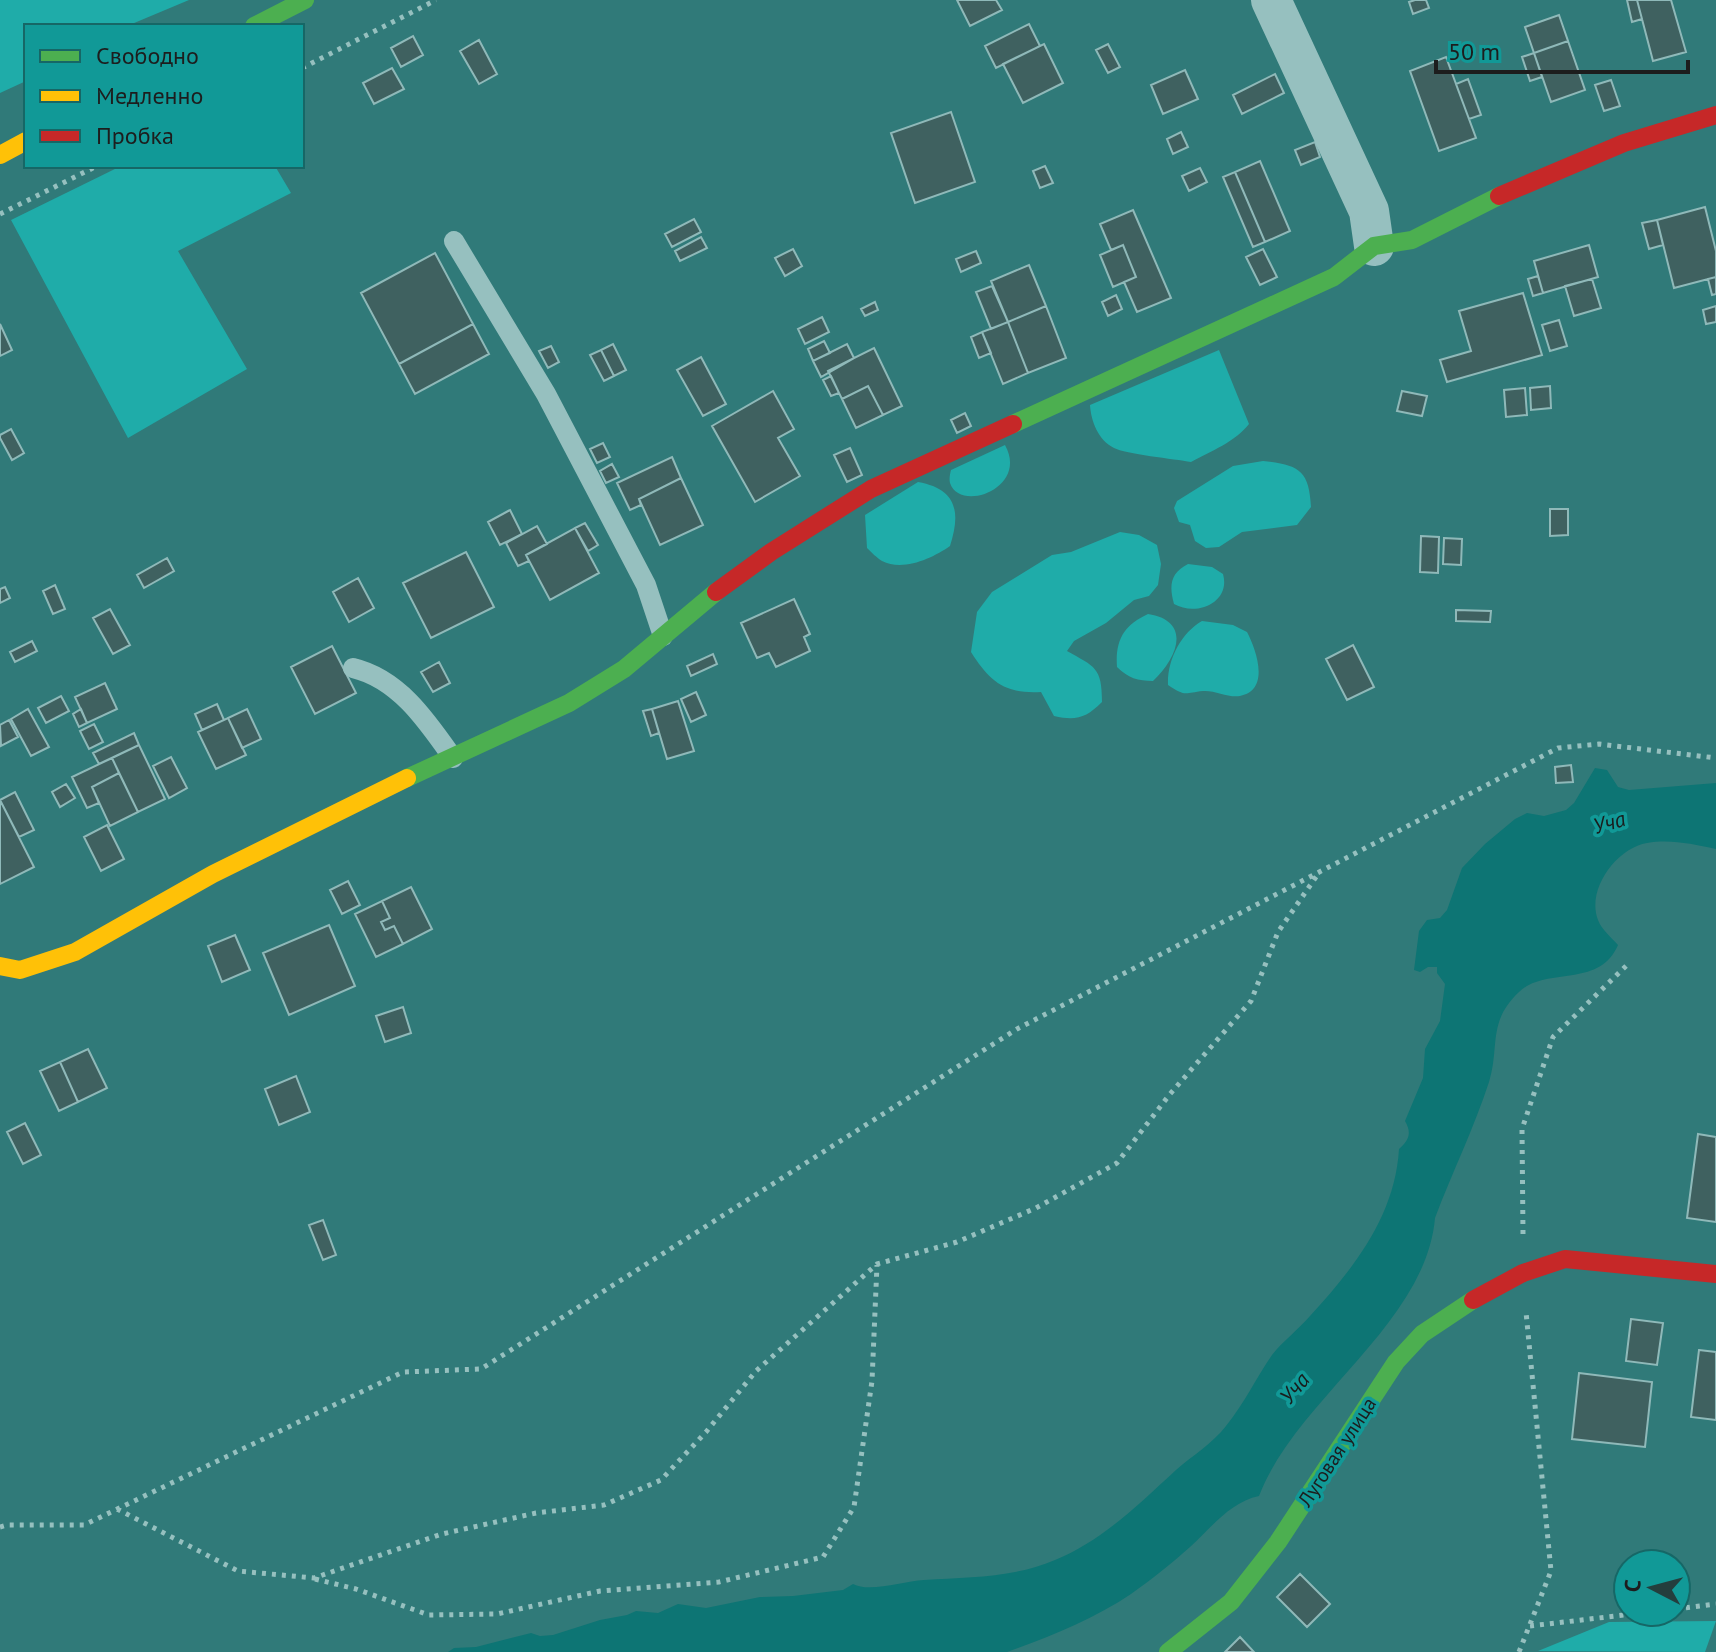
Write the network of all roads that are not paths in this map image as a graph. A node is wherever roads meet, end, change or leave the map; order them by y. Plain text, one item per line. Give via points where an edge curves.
1 (305, 0) edge
2 (1271, 0) edge
3 (258, 24) edge
4 (1716, 115) edge
5 (24, 142) edge
6 (0, 155) edge
7 (454, 241) dead end
8 (1374, 246) junction
9 (663, 636) junction
10 (353, 668) dead end
11 (453, 758) junction
12 (0, 966) edge
13 (1716, 1274) edge
14 (1168, 1652) edge

1 - 3 street
2 - 8 street via 1369,211
4 - 8 street via 1624,143 1518,187 1412,240
5 - 6 street
7 - 9 lane via 560,422 646,585
8 - 9 street via 1334,277 871,489 771,552
9 - 11 street via 624,669 569,703
10 - 11 lane via 374,673 390,685
11 - 12 street via 213,874 75,952 20,970
13 - 14 street, Луговая улица via 1565,1259 1523,1273 1422,1334 1396,1362 1278,1542 1231,1602

